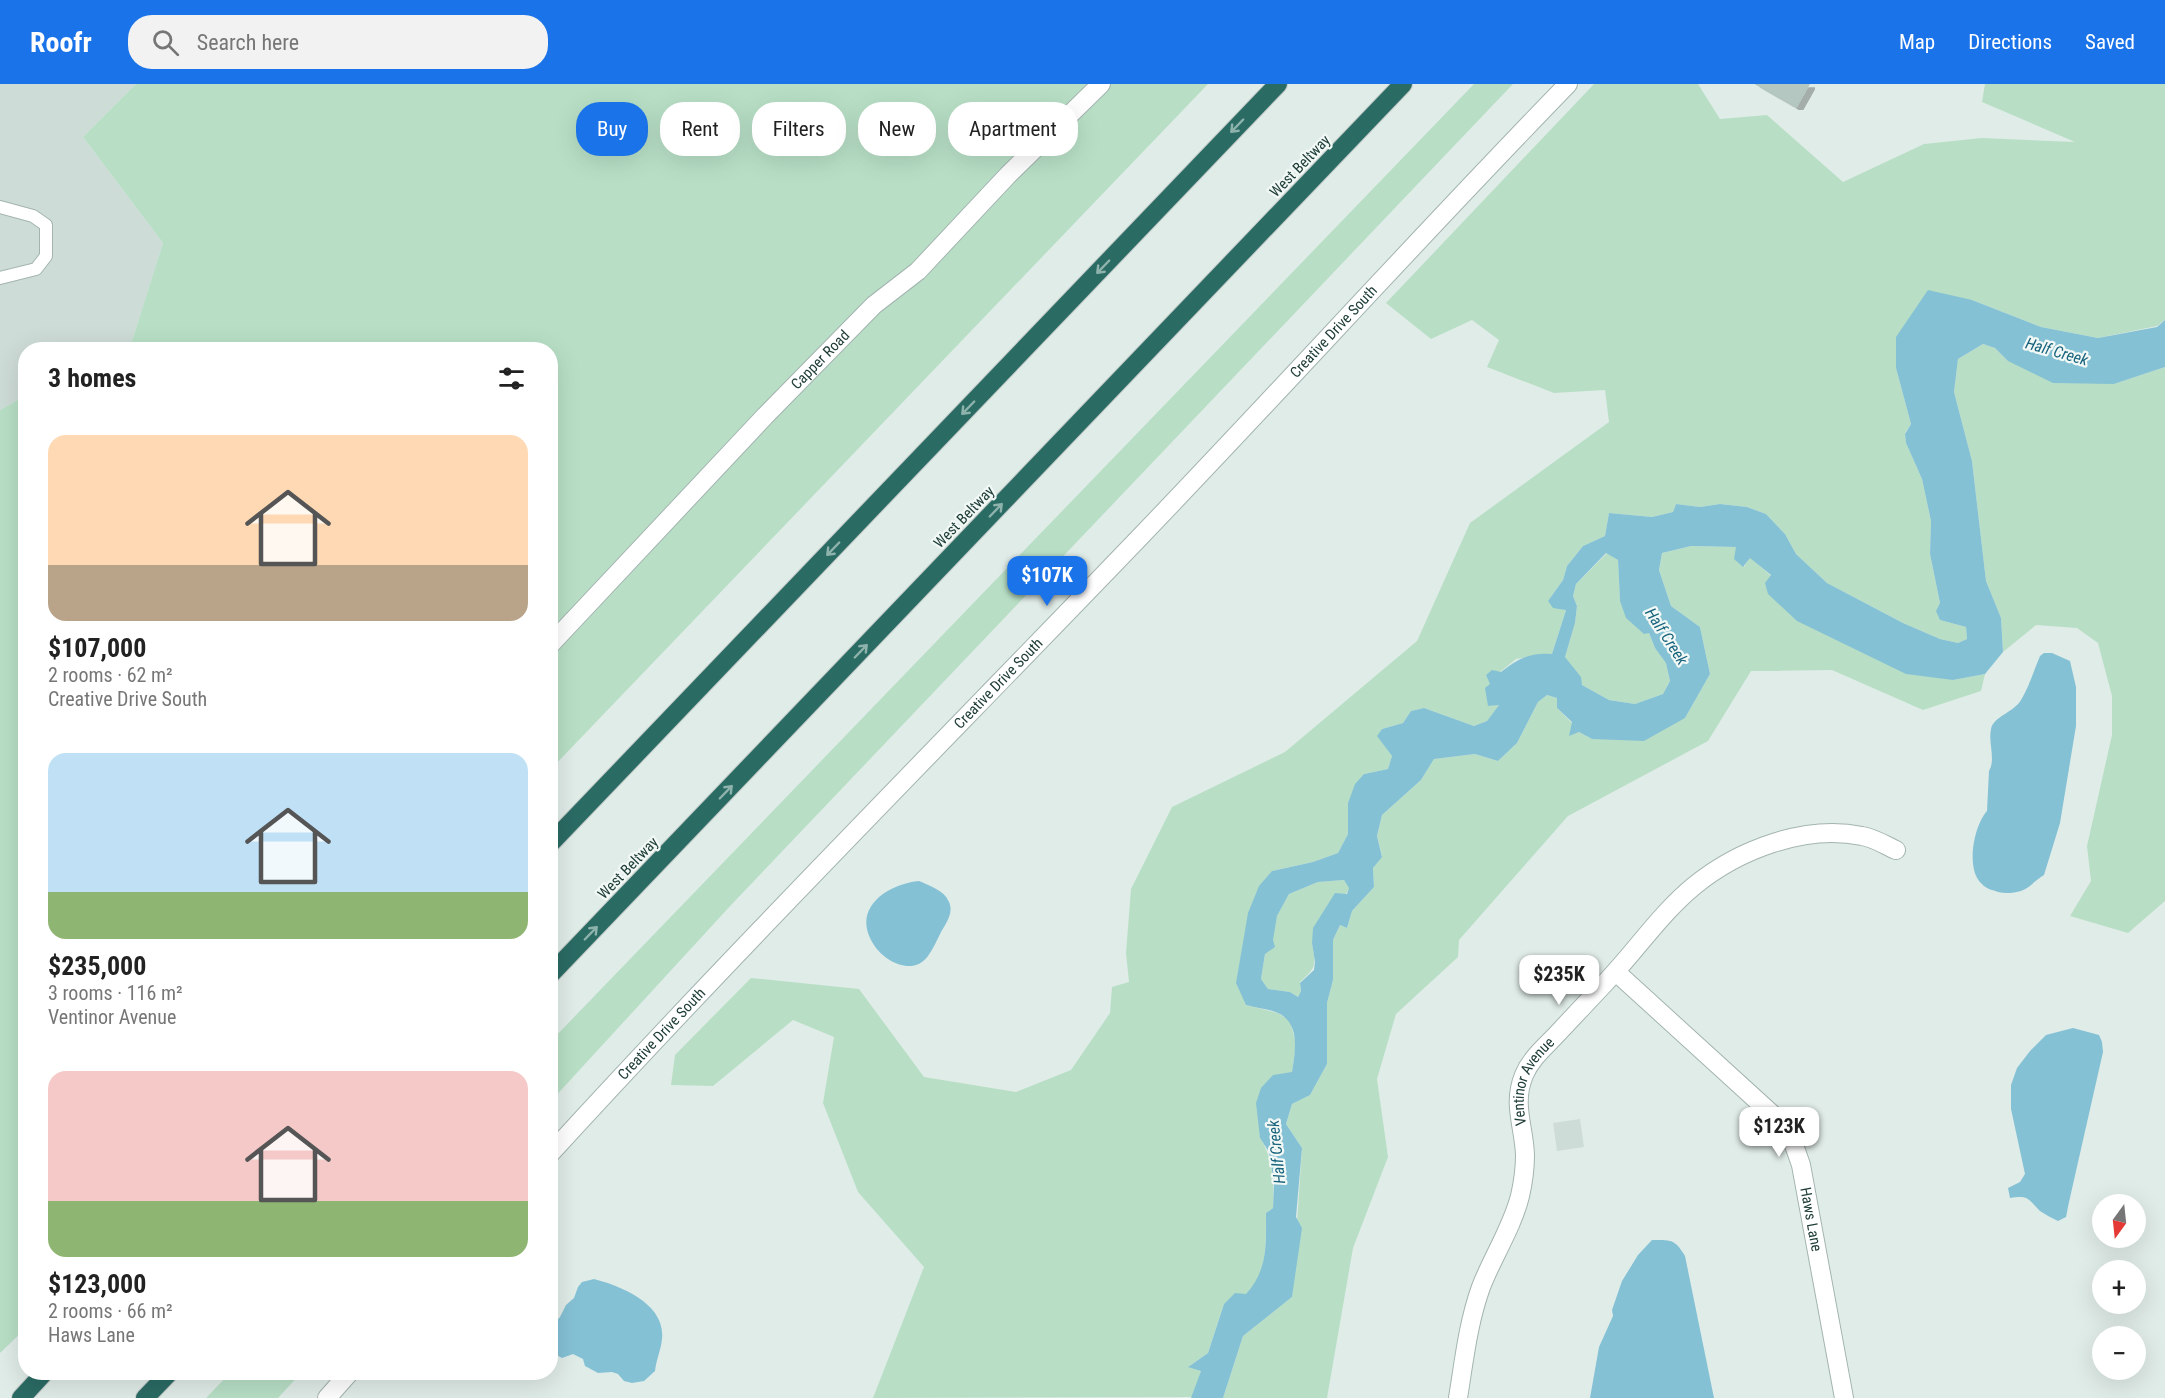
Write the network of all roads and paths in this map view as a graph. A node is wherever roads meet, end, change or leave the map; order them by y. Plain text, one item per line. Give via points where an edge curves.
1 (1101, 84) edge
2 (1278, 84) edge
3 (1403, 84) edge
4 (1568, 84) edge
5 (0, 207) edge
6 (0, 278) edge
7 (558, 636) edge
8 (558, 836) edge
9 (1896, 850) dead end
10 (558, 967) edge
11 (1616, 972) junction
12 (558, 1145) edge
13 (38, 1380) edge
14 (162, 1380) edge
15 (343, 1380) edge
16 (21, 1398) edge
17 (145, 1398) edge
18 (327, 1398) edge
19 (1458, 1398) edge
20 (1844, 1398) edge

1 - 7 street, Capper Road via 918,271 874,305
2 -> 8 highway
10 -> 3 highway, West Beltway
4 - 12 street, Creative Drive South
5 - 6 lane via 33,216 46,225 46,256 36,269
9 - 11 street, Ventinor Avenue via 1865,836 1842,833 1802,836 1770,844 1730,862 1694,886
11 - 19 street, Ventinor Avenue via 1537,1056 1525,1074 1519,1092 1518,1114 1525,1154 1519,1198 1471,1316
11 - 20 street, Haws Lane via 1784,1125 1800,1165
13 - 16 highway
14 - 17 highway
15 - 18 street

